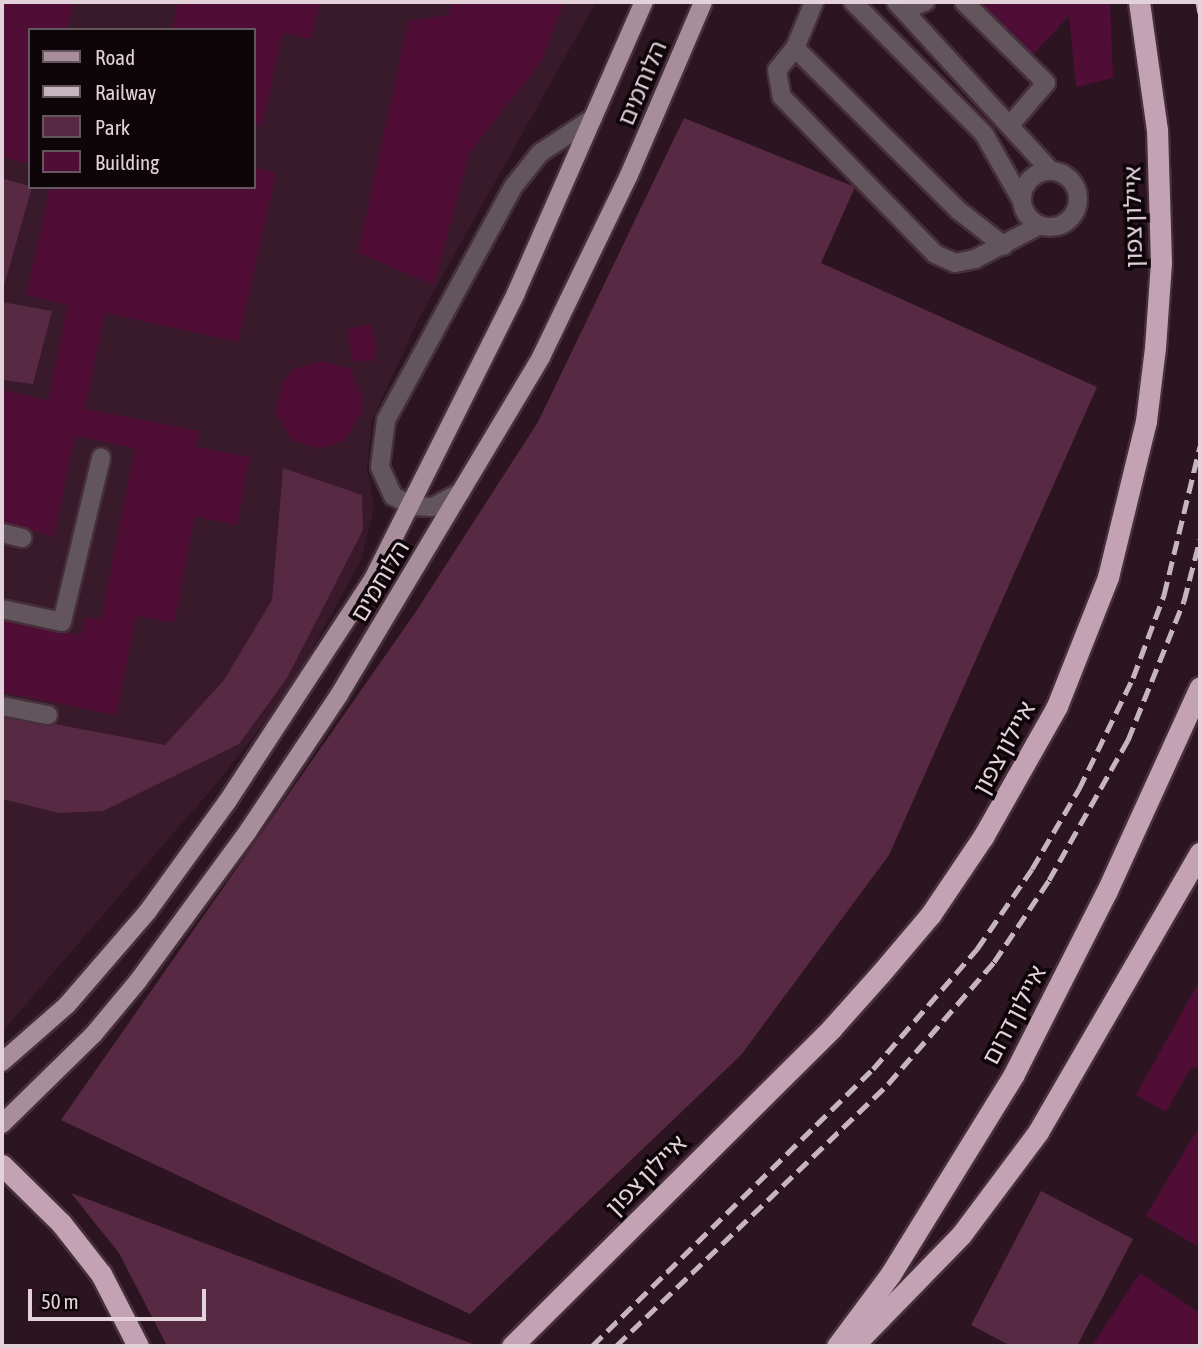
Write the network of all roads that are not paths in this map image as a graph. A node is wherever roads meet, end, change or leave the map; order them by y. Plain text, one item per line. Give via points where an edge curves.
1 (644, 2) edge
2 (704, 2) edge
3 (713, 2) edge
4 (814, 2) edge
5 (853, 2) edge
6 (925, 2) edge
7 (964, 2) edge
8 (1139, 2) edge
9 (901, 6) edge
10 (692, 29) junction
11 (795, 48) junction
12 (593, 117) junction
13 (1010, 125) junction
14 (1051, 171) junction
15 (1021, 199) junction
16 (1038, 226) junction
17 (1004, 246) junction
18 (101, 458) dead end
19 (463, 491) junction
20 (412, 506) junction
21 (2, 533) edge
22 (22, 538) dead end
23 (2, 609) edge
24 (1200, 687) edge
25 (2, 706) edge
26 (48, 715) dead end
27 (1200, 852) edge
28 (2, 1062) edge
29 (2, 1124) edge
30 (2, 1166) edge
31 (138, 1346) edge
32 (512, 1346) edge
33 (837, 1346) edge
34 (853, 1346) edge

1 - 12 main road, הלוחמים
2 - 10 main road, הלוחמים
3 - 10 main road
4 - 11 street
5 - 15 street via 984,134
6 - 9 street
7 - 13 street via 1046,83
8 - 32 highway, איילון צפון via 1157,130 1161,263 1155,348 1146,421 1108,577 1057,706 982,837 931,914 881,973 831,1029
9 - 13 street
10 - 19 main road, הלוחמים via 577,288
11 - 17 street via 958,211
11 - 17 street via 776,70 782,97 935,254 955,263
12 - 20 main road, הלוחמים via 516,293
12 - 20 street via 540,153 513,187 386,420 381,440 383,479 393,496
13 - 14 street
14 - 15 street via 1027,182
14 - 16 street via 1068,178 1078,204 1061,226
15 - 16 street via 1026,215
16 - 17 street
18 - 23 street via 62,622
19 - 20 street via 443,505
19 - 29 main road, הלוחמים via 338,695 182,923 93,1035
20 - 28 main road, הלוחמים via 373,579 314,672 148,911 67,1005
21 - 22 street
24 - 33 highway, איילון דרום via 1106,893 1014,1074 890,1275
25 - 26 street
27 - 34 highway via 1038,1132 961,1235
30 - 31 highway via 61,1223 101,1274

